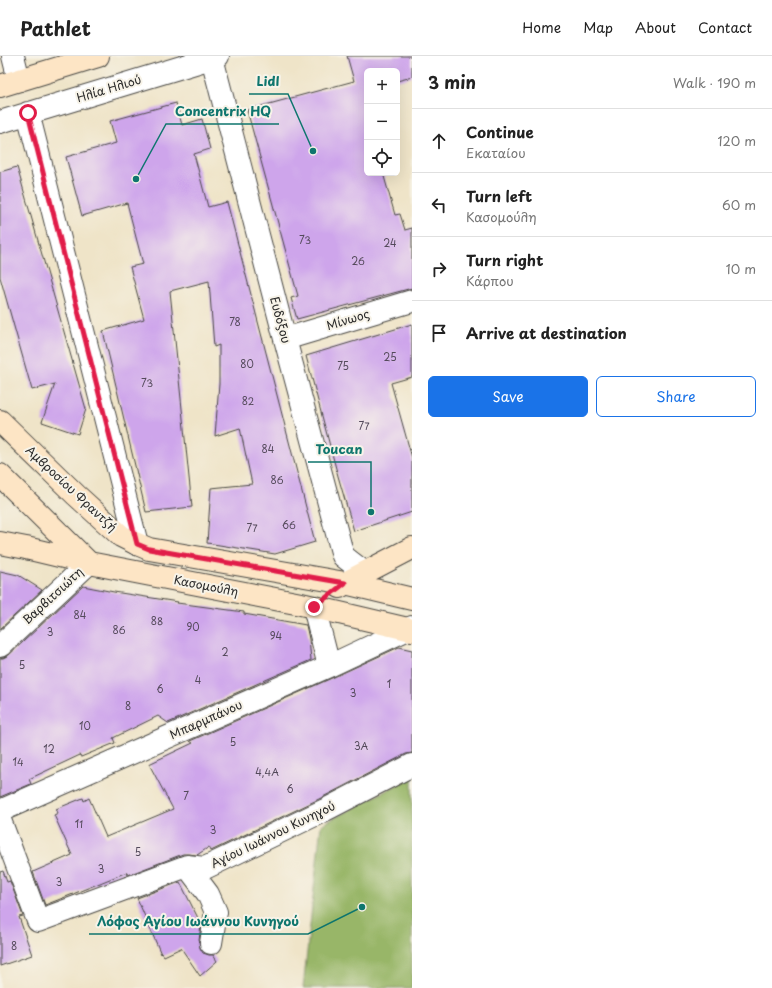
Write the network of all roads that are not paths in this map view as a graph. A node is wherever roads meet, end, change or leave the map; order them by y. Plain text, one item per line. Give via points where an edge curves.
1 (13, 56) edge
2 (98, 56) edge
3 (215, 57) edge
4 (0, 67) edge
5 (9, 83) edge
6 (28, 113) junction
7 (0, 122) edge
8 (412, 301) edge
9 (285, 339) junction
10 (0, 421) edge
11 (0, 475) edge
12 (0, 543) edge
13 (143, 547) junction
14 (412, 548) edge
15 (88, 563) junction
16 (365, 572) junction
17 (345, 583) junction
18 (412, 599) edge
19 (314, 607) junction
20 (410, 629) edge
21 (0, 646) edge
22 (329, 666) junction
23 (412, 765) edge
24 (0, 811) edge
25 (0, 820) edge
26 (187, 866) junction
27 (211, 943) dead end

1 - 5 street
2 - 5 main road
3 - 6 street, Ηλία Ηλιού
3 - 9 street, Ευδόξου
4 - 5 street
6 - 7 street, Ηλία Ηλιού
6 - 13 street
8 - 9 street, Μίνωος
9 - 16 street, Ευδόξου via 343,556
10 - 13 main road, Αμβροσίου Φραντζή via 121,536
11 - 15 main road
12 - 15 main road, Κασομούλη
13 - 17 main road
14 - 16 main road
15 - 19 main road, Κασομούλη
15 - 21 street, Βαρβιτσιώτη
16 - 17 main road
17 - 18 main road
17 - 19 main road
19 - 20 main road, Κασομούλη
19 - 22 street
20 - 22 street, Μπαρμπάνου
22 - 24 street, Μπαρμπάνου
23 - 26 street, Αγίου Ιωάννου Κυνηγού via 205,868
25 - 26 street, Αγίου Ιωάννου Κυνηγού via 38,921
26 - 27 street via 208,894 216,912

